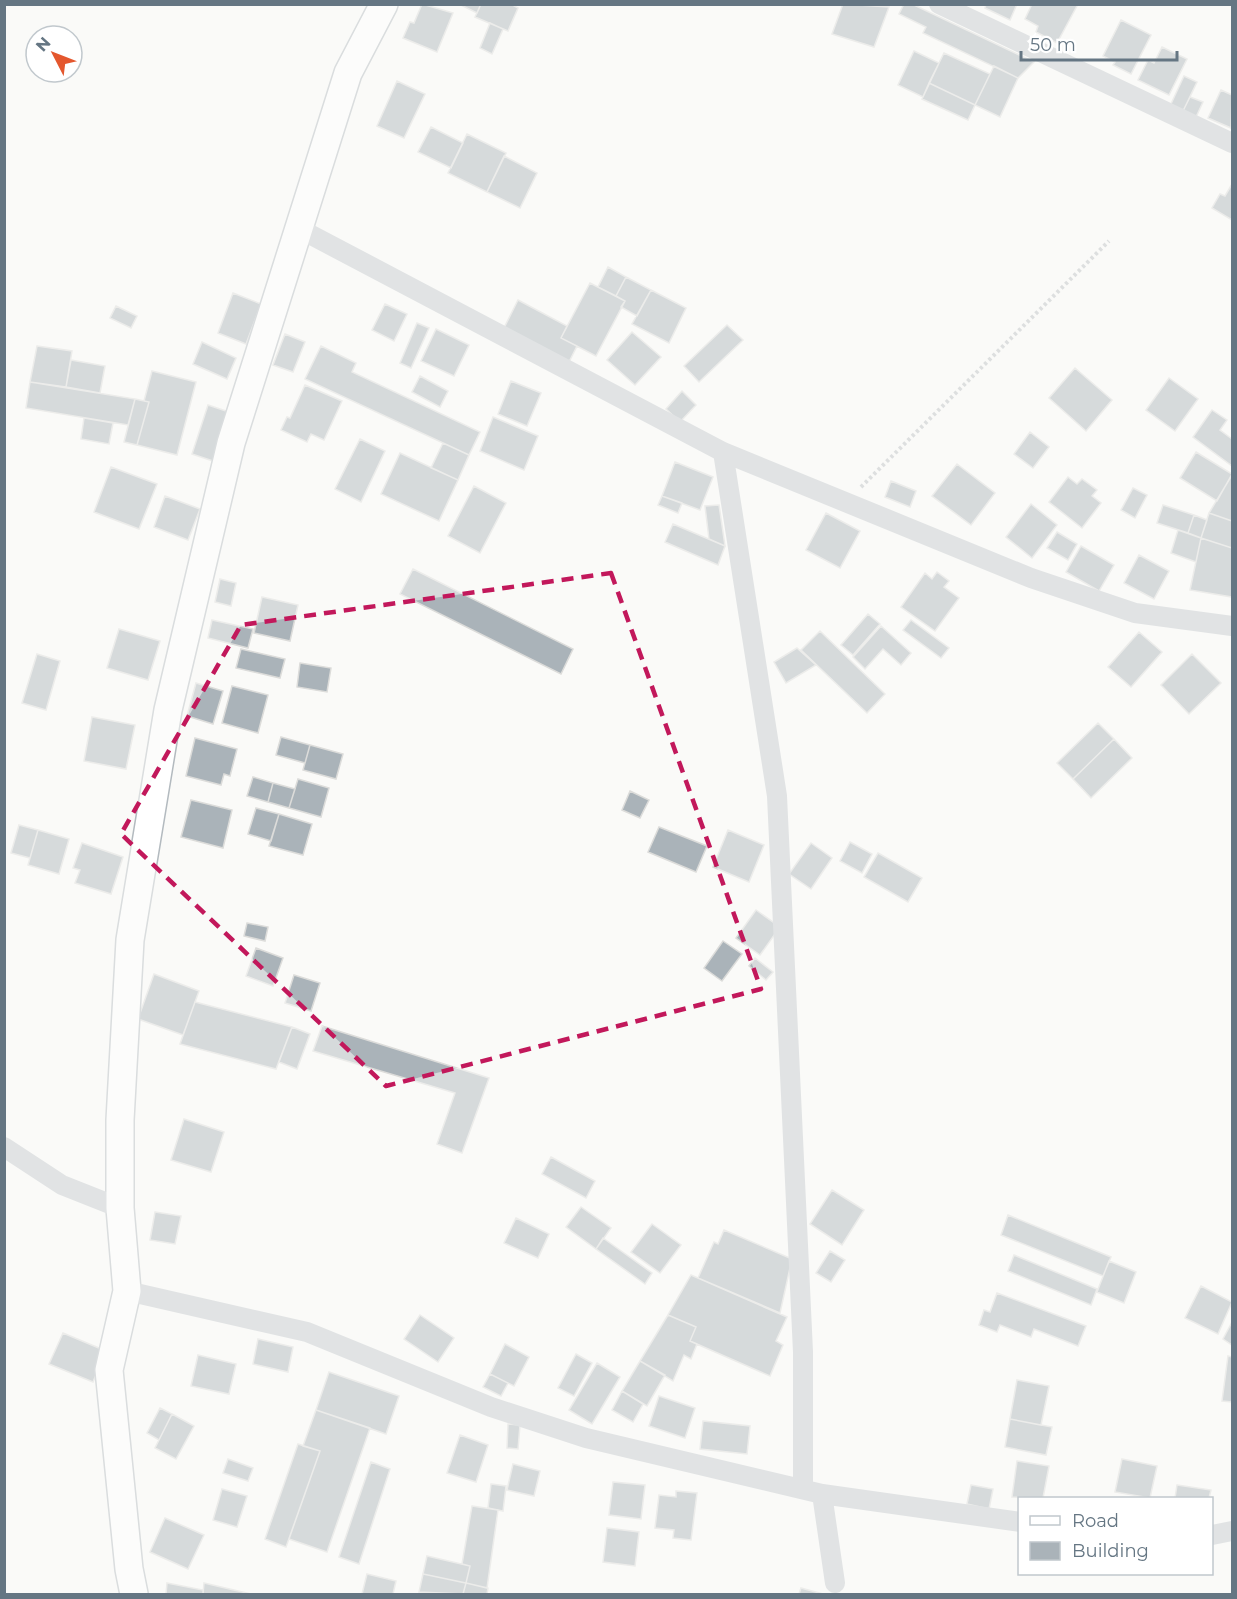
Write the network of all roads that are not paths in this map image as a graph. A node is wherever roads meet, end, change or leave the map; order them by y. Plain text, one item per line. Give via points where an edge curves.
1 (384, 4) edge
2 (939, 4) edge
3 (1233, 143) edge
4 (298, 228) junction
5 (723, 452) junction
6 (1233, 626) edge
7 (4, 1147) edge
8 (120, 1208) junction
9 (127, 1291) junction
10 (812, 1491) junction
11 (1018, 1522) edge
12 (1233, 1531) edge
13 (1213, 1535) edge
14 (835, 1583) dead end
15 (134, 1594) edge

1 - 4 street via 348,73
2 - 3 street
4 - 5 street
4 - 8 street via 231,443 168,710 130,940 120,1120
5 - 6 street via 1031,578 1135,613
5 - 10 street via 777,796
7 - 8 street via 62,1185
8 - 9 street
9 - 10 street via 307,1332 491,1407 586,1438
9 - 15 street via 109,1370
10 - 11 street
10 - 14 street
12 - 13 street

